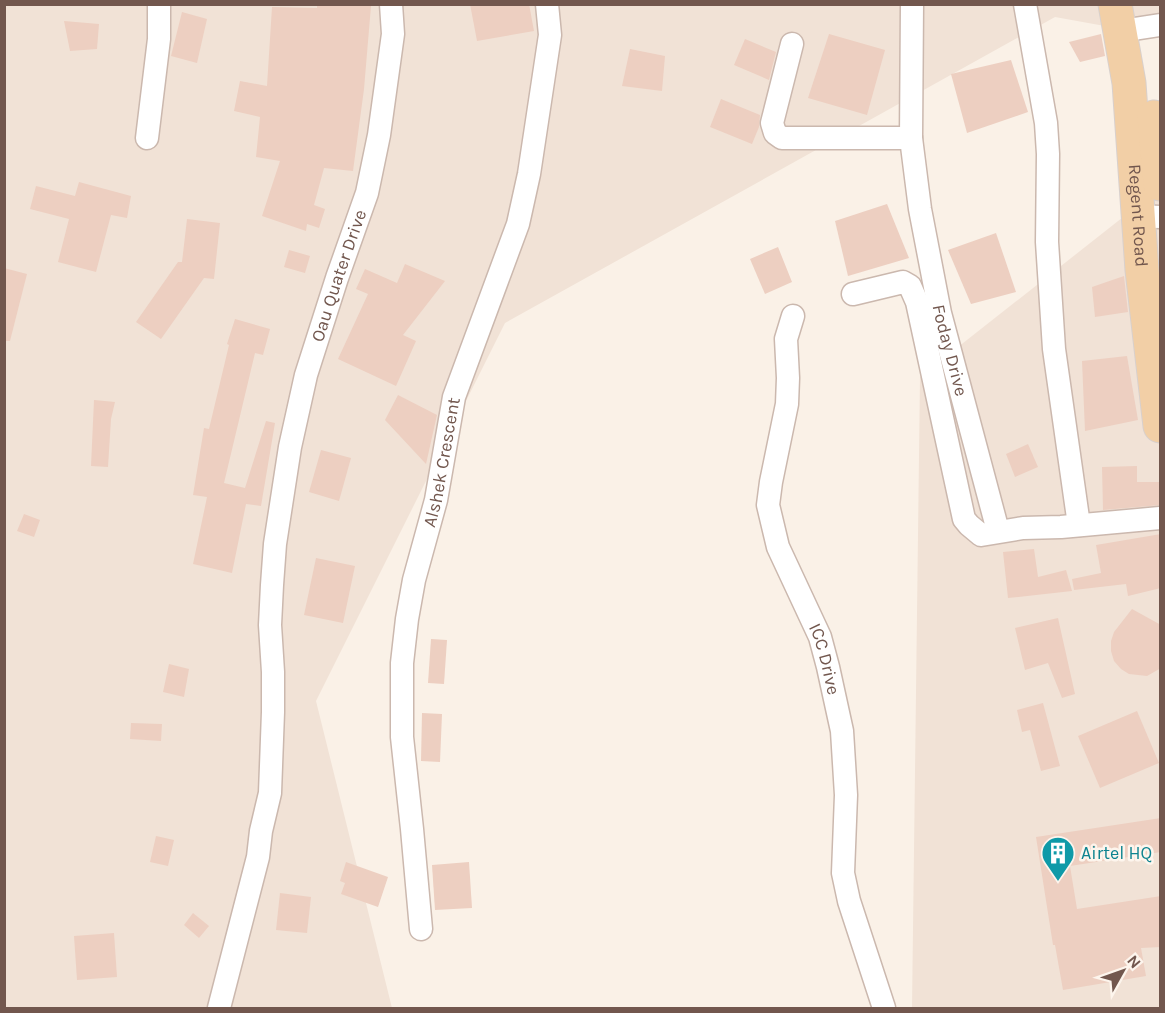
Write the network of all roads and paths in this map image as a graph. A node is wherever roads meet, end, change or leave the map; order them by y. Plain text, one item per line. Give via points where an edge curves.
1 (159, 4) edge
2 (391, 4) edge
3 (547, 4) edge
4 (912, 4) edge
5 (1025, 4) edge
6 (1135, 18) edge
7 (792, 45) dead end
8 (147, 138) dead end
9 (911, 138) junction
10 (1161, 184) edge
11 (1149, 217) edge
12 (853, 294) dead end
13 (793, 316) dead end
14 (1161, 426) edge
15 (1161, 518) edge
16 (1079, 525) junction
17 (998, 531) junction
18 (421, 929) dead end
19 (219, 1008) edge
20 (884, 1008) edge

1 - 8 street via 159,39
2 - 19 street, Oau Quater Drive via 393,34 367,193 306,375 290,447 275,544 270,625 270,793 258,857
3 - 18 street, Alshek Crescent via 550,35 530,174 518,224 454,397 436,500 407,619 402,663 402,737
4 - 9 street, Foday Drive
5 - 16 street via 1046,123 1047,242 1054,349
6 - 10 main road, Regent Road via 1150,80
6 - 11 main road, Regent Road via 1131,102
7 - 9 street via 772,123 775,133 782,138
9 - 17 street, Foday Drive via 940,313
11 - 14 main road, Regent Road
12 - 17 street via 903,282 910,286 917,302 964,519 981,535
13 - 20 street, ICC Drive via 786,339 787,404 768,505 778,547 820,637 828,667 842,731 846,795 843,873
15 - 16 street
16 - 17 street

